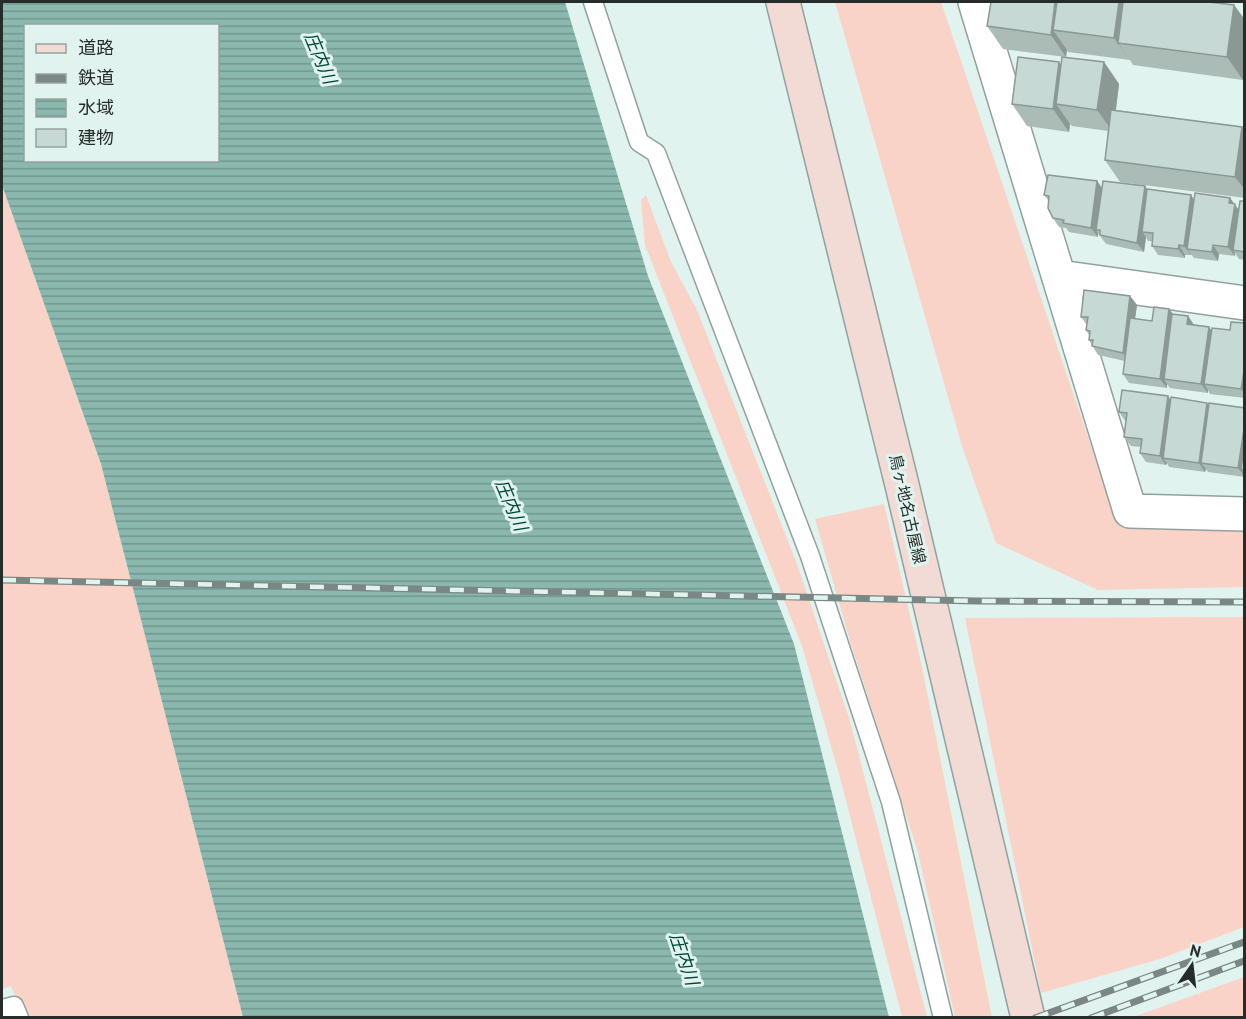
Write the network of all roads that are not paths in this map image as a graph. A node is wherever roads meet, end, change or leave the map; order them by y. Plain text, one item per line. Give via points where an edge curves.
1 (593, 2) edge
2 (783, 2) edge
3 (975, 2) edge
4 (1059, 277) junction
5 (1245, 303) edge
6 (1245, 514) edge
7 (2, 1009) edge
8 (19, 1017) edge
9 (944, 1017) edge
10 (1028, 1017) edge

1 - 9 lane via 639,142 656,153 810,556 891,802
2 - 10 main road, 鳥ヶ地名古屋線
3 - 4 street
4 - 5 street
4 - 6 street via 1130,511
7 - 8 lane via 15,1006

